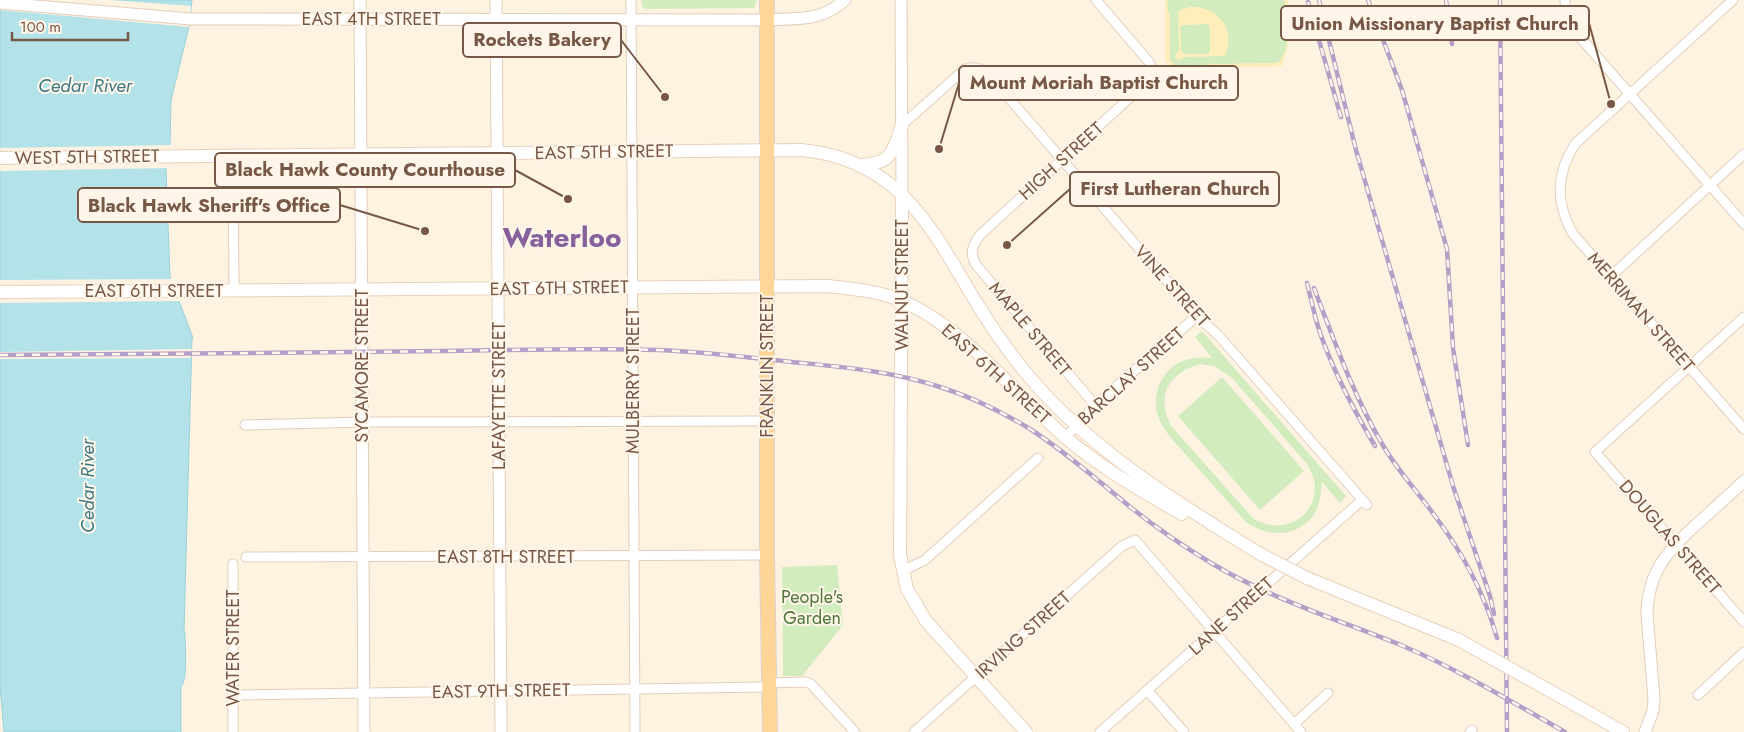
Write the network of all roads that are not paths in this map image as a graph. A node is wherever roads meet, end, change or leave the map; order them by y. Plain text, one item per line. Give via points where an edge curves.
1 (360, 0) edge
2 (496, 0) edge
3 (631, 0) edge
4 (767, 0) edge
5 (845, 0) edge
6 (901, 0) edge
7 (1096, 0) edge
8 (1733, 0) edge
9 (1565, 1) edge
10 (0, 3) edge
11 (361, 19) junction
12 (496, 20) junction
13 (631, 20) junction
14 (767, 20) junction
15 (1630, 94) junction
16 (902, 125) junction
17 (766, 151) junction
18 (632, 152) junction
19 (497, 154) junction
20 (1744, 154) edge
21 (361, 155) junction
22 (174, 156) joint
23 (232, 156) junction
24 (0, 158) edge
25 (1062, 161) junction
26 (860, 165) junction
27 (1710, 185) junction
28 (902, 196) junction
29 (1744, 224) edge
30 (972, 249) joint
31 (1610, 277) junction
32 (767, 286) junction
33 (633, 288) junction
34 (498, 289) junction
35 (362, 290) junction
36 (234, 291) junction
37 (0, 292) edge
38 (902, 301) junction
39 (1197, 316) junction
40 (1744, 317) edge
41 (1689, 367) junction
42 (1095, 406) junction
43 (633, 421) junction
44 (768, 421) junction
45 (363, 422) junction
46 (499, 422) junction
47 (244, 426) dead end
48 (1076, 426) junction
49 (1744, 429) edge
50 (1066, 438) junction
51 (1038, 458) dead end
52 (1744, 480) edge
53 (1365, 502) joint
54 (1243, 544) junction
55 (1676, 544) junction
56 (767, 555) junction
57 (246, 557) dead end
58 (363, 557) junction
59 (500, 557) junction
60 (634, 557) junction
61 (233, 564) dead end
62 (902, 570) junction
63 (1744, 622) edge
64 (1213, 631) junction
65 (1744, 652) edge
66 (977, 676) junction
67 (770, 685) junction
68 (635, 689) junction
69 (1147, 690) junction
70 (500, 691) junction
71 (364, 693) junction
72 (1328, 694) dead end
73 (233, 695) junction
74 (1698, 695) dead end
75 (1294, 724) junction
76 (233, 732) edge
77 (364, 732) edge
78 (501, 732) edge
79 (635, 732) edge
80 (770, 732) edge
81 (855, 732) edge
82 (914, 732) edge
83 (1026, 732) edge
84 (1100, 732) edge
85 (1184, 732) edge
86 (1301, 732) edge
87 (1623, 732) edge
88 (1645, 732) edge

1 - 11 street, SYCAMORE STREET
2 - 12 street, LAFAYETTE STREET
3 - 13 street, MULBERRY STREET
4 - 14 main road, FRANKLIN STREET
5 - 14 street, EAST 4TH STREET via 821,15
6 - 16 street, WALNUT STREET
7 - 25 street, HIGH STREET via 1149,62 1152,75
8 - 15 street, MERRIMAN STREET
9 - 15 street via 1571,27
10 - 11 street, EAST 4TH STREET via 191,19
11 - 12 street, EAST 4TH STREET
11 - 21 street, SYCAMORE STREET
12 - 13 street, EAST 4TH STREET
12 - 19 street, LAFAYETTE STREET
13 - 14 street, EAST 4TH STREET
13 - 18 street, MULBERRY STREET
14 - 17 main road, FRANKLIN STREET
15 - 27 street
15 - 31 street, MERRIMAN STREET via 1575,144 1566,158 1560,184 1565,220
16 - 25 street, VINE STREET via 965,70 978,67 988,74
16 - 26 main road via 890,156 874,165
16 - 28 street, WALNUT STREET
17 - 18 main road, EAST 5TH STREET
17 - 26 main road, EAST 5TH STREET via 816,152
17 - 32 main road, FRANKLIN STREET
18 - 19 main road, EAST 5TH STREET
18 - 33 street, MULBERRY STREET
19 - 21 main road, EAST 5TH STREET
19 - 34 street, LAFAYETTE STREET
20 - 27 street
21 - 23 main road, EAST 5TH STREET
21 - 35 street, SYCAMORE STREET
22 - 23 main road, EAST 5TH STREET
22 - 24 main road, WEST 5TH STREET
23 - 36 street
25 - 30 street, HIGH STREET via 980,235
25 - 39 street, VINE STREET
26 - 28 main road, EAST 5TH STREET via 877,174
27 - 29 street
27 - 31 street
28 - 38 main road, WALNUT STREET
28 - 48 main road, EAST 5TH STREET via 934,233 1012,356
30 - 42 street, MAPLE STREET via 973,261
31 - 41 street, MERRIMAN STREET
32 - 33 main road, EAST 6TH STREET
32 - 38 main road, EAST 6TH STREET via 828,286 868,291
32 - 44 main road, FRANKLIN STREET
33 - 34 main road, EAST 6TH STREET
33 - 43 street, MULBERRY STREET
34 - 35 main road, EAST 6TH STREET
34 - 46 street, LAFAYETTE STREET
35 - 36 main road, EAST 6TH STREET
35 - 45 street, SYCAMORE STREET
36 - 37 main road, EAST 6TH STREET
38 - 50 main road, EAST 6TH STREET via 957,336
38 - 62 main road, WALNUT STREET
39 - 42 street, BARCLAY STREET
39 - 53 street, VINE STREET via 1219,336
40 - 41 street
41 - 49 street, MERRIMAN STREET
41 - 55 street, DOUGLAS STREET via 1595,452
42 - 48 street, BARCLAY STREET
43 - 44 street
43 - 46 street
43 - 60 street, MULBERRY STREET
44 - 56 main road, FRANKLIN STREET
45 - 46 street
45 - 47 street
45 - 58 street, SYCAMORE STREET
46 - 59 street, LAFAYETTE STREET
48 - 50 street, BARCLAY STREET
48 - 54 main road, EAST 5TH STREET via 1134,473
50 - 54 main road, EAST 6TH STREET via 1127,482 1196,522
51 - 62 street via 925,560
52 - 55 street
53 - 64 street, LANE STREET
54 - 87 main road, bridge via 1307,578 1458,640
55 - 63 street, DOUGLAS STREET
55 - 88 street via 1657,570 1648,602 1654,699
56 - 60 street, EAST 8TH STREET
56 - 67 main road, FRANKLIN STREET
57 - 58 street, EAST 8TH STREET
58 - 59 street, EAST 8TH STREET
58 - 71 street, SYCAMORE STREET
59 - 60 street, EAST 8TH STREET
59 - 70 street, LAFAYETTE STREET
60 - 68 street, MULBERRY STREET
61 - 73 street, WATER STREET
62 - 66 main road, WALNUT STREET via 907,589 926,621
64 - 66 street, IRVING STREET via 1135,540 1122,546
64 - 69 street, LANE STREET
64 - 75 street
65 - 74 street
66 - 82 street, IRVING STREET
66 - 83 main road, WALNUT STREET
67 - 68 street, EAST 9TH STREET
67 - 80 main road, FRANKLIN STREET
67 - 81 street, EAST 9TH STREET via 811,684
68 - 70 street, EAST 9TH STREET
68 - 79 street, MULBERRY STREET
69 - 84 street, LANE STREET
69 - 85 street
70 - 71 street, EAST 9TH STREET
70 - 78 street, LAFAYETTE STREET
71 - 73 street, EAST 9TH STREET
71 - 77 street, SYCAMORE STREET
72 - 75 street
73 - 76 street, WATER STREET
75 - 86 street

